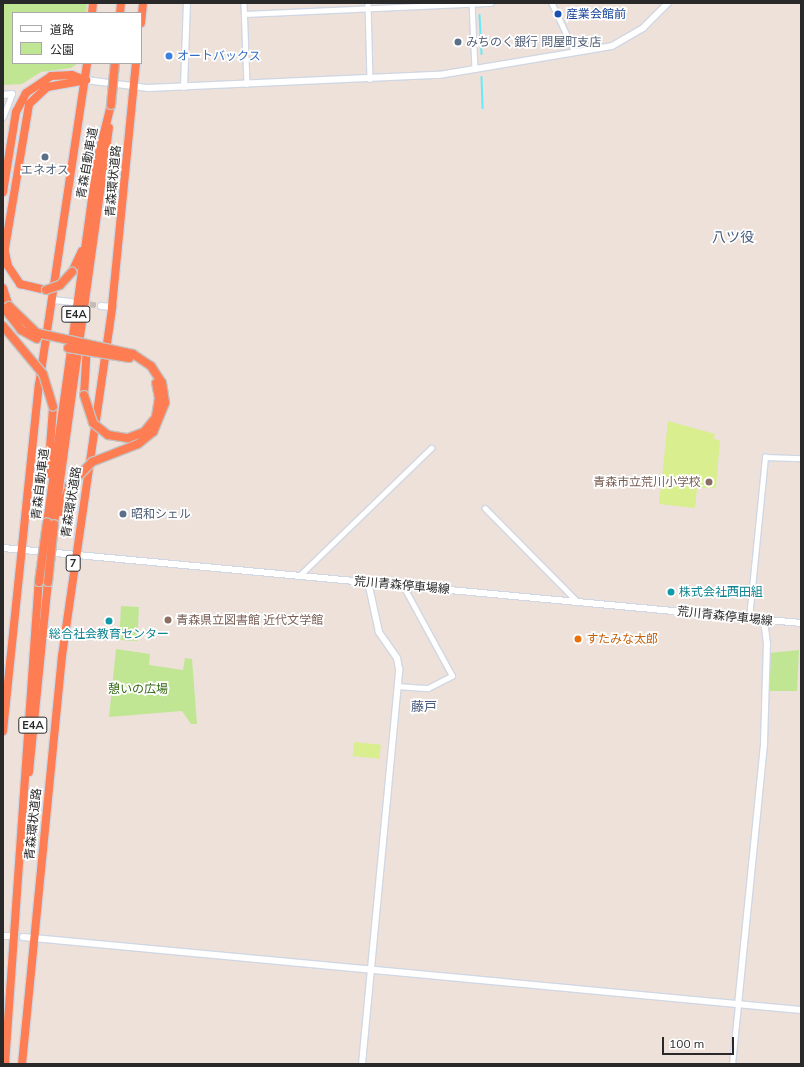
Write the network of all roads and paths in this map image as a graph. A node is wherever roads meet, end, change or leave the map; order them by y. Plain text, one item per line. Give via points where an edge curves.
1 (143, 3) edge
2 (187, 3) edge
3 (244, 3) edge
4 (368, 3) edge
5 (491, 3) edge
6 (552, 3) edge
7 (668, 3) edge
8 (472, 4) edge
9 (368, 9) junction
10 (142, 13) edge
11 (245, 14) junction
12 (575, 52) junction
13 (87, 64) edge
14 (115, 64) edge
15 (136, 64) edge
16 (475, 69) junction
17 (370, 79) junction
18 (86, 80) junction
19 (247, 84) junction
20 (184, 87) junction
21 (133, 88) junction
22 (12, 94) joint
23 (3, 95) edge
24 (110, 105) junction
25 (3, 117) edge
26 (3, 192) edge
27 (88, 235) junction
28 (96, 239) junction
29 (5, 249) junction
30 (3, 260) edge
31 (3, 288) edge
32 (53, 300) junction
33 (71, 302) dead end
34 (5, 306) edge
35 (100, 306) tunnel mouth
36 (112, 307) junction
37 (3, 326) edge
38 (431, 448) dead end
39 (801, 458) edge
40 (485, 508) dead end
41 (51, 524) junction
42 (3, 548) edge
43 (22, 550) junction
44 (74, 555) junction
45 (299, 576) junction
46 (368, 582) junction
47 (403, 586) junction
48 (578, 602) junction
49 (749, 618) junction
50 (764, 620) junction
51 (801, 623) edge
52 (6, 671) edge
53 (397, 686) junction
54 (3, 730) edge
55 (20, 869) junction
56 (23, 937) dead end
57 (33, 938) junction
58 (371, 970) junction
59 (738, 1005) junction
60 (801, 1010) edge
61 (5, 1064) edge
62 (22, 1064) edge
63 (362, 1064) edge
64 (732, 1064) edge

1 - 10 highway
2 - 20 street
3 - 11 street
4 - 9 street
5 - 8 street
6 - 12 street
7 - 12 street via 643,28 622,42
8 - 9 street
8 - 16 street
9 - 11 street
9 - 17 street
11 - 19 street
12 - 16 street
13 - 18 highway
14 - 24 highway, 青森自動車道 / E4A, bridge
15 - 21 highway, 青森環状道路 / 7
16 - 17 street via 422,77
17 - 19 street
18 - 21 street
18 - 26 highway via 72,75 51,76 26,93 16,112
18 - 29 highway via 47,87 29,104
18 - 32 highway
19 - 20 street
20 - 21 street
21 - 36 highway, 青森環状道路 / 7
22 - 23 street
22 - 25 street
24 - 27 highway, 青森自動車道 / E4A via 99,150
24 - 28 highway, 青森自動車道 / E4A
27 - 29 highway, bridge via 72,272 60,285 46,290 20,284 8,266
27 - 41 highway, 青森自動車道 / E4A
28 - 34 highway, bridge via 84,395 93,423 117,438 144,432 159,408 158,388 143,365 125,356 34,338 21,330
28 - 41 highway, 青森自動車道 / E4A
29 - 30 highway
31 - 34 highway
32 - 33 street
32 - 43 highway via 39,385
34 - 41 highway, bridge via 37,333 133,354 150,366 162,383 165,403 153,432 138,444 92,462 69,486
35 - 36 street
36 - 44 highway, 青森環状道路 / 7
37 - 41 highway, bridge via 43,374 53,407
38 - 45 street
39 - 49 street via 765,457
40 - 48 street
41 - 55 highway, 青森自動車道 / E4A, bridge via 48,582
41 - 55 highway, 青森自動車道 / E4A, bridge via 39,578 26,738
42 - 43 street, 荒川青森停車場線
43 - 44 street, 荒川青森停車場線
43 - 52 highway
44 - 45 street, 荒川青森停車場線
44 - 57 highway, 青森環状道路 / 7
45 - 46 street, 荒川青森停車場線
46 - 47 street, 荒川青森停車場線
46 - 53 street via 379,632 399,663
47 - 48 street, 荒川青森停車場線
47 - 53 street via 452,676 428,688
48 - 49 street, 荒川青森停車場線
49 - 50 street, 荒川青森停車場線
50 - 51 street, 荒川青森停車場線
50 - 59 street via 767,651 764,743
52 - 54 highway
53 - 58 street
55 - 61 highway, 青森自動車道 / E4A
56 - 57 street
57 - 58 street
57 - 62 highway, 青森環状道路 / 7
58 - 59 street
58 - 63 street
59 - 60 street
59 - 64 street

